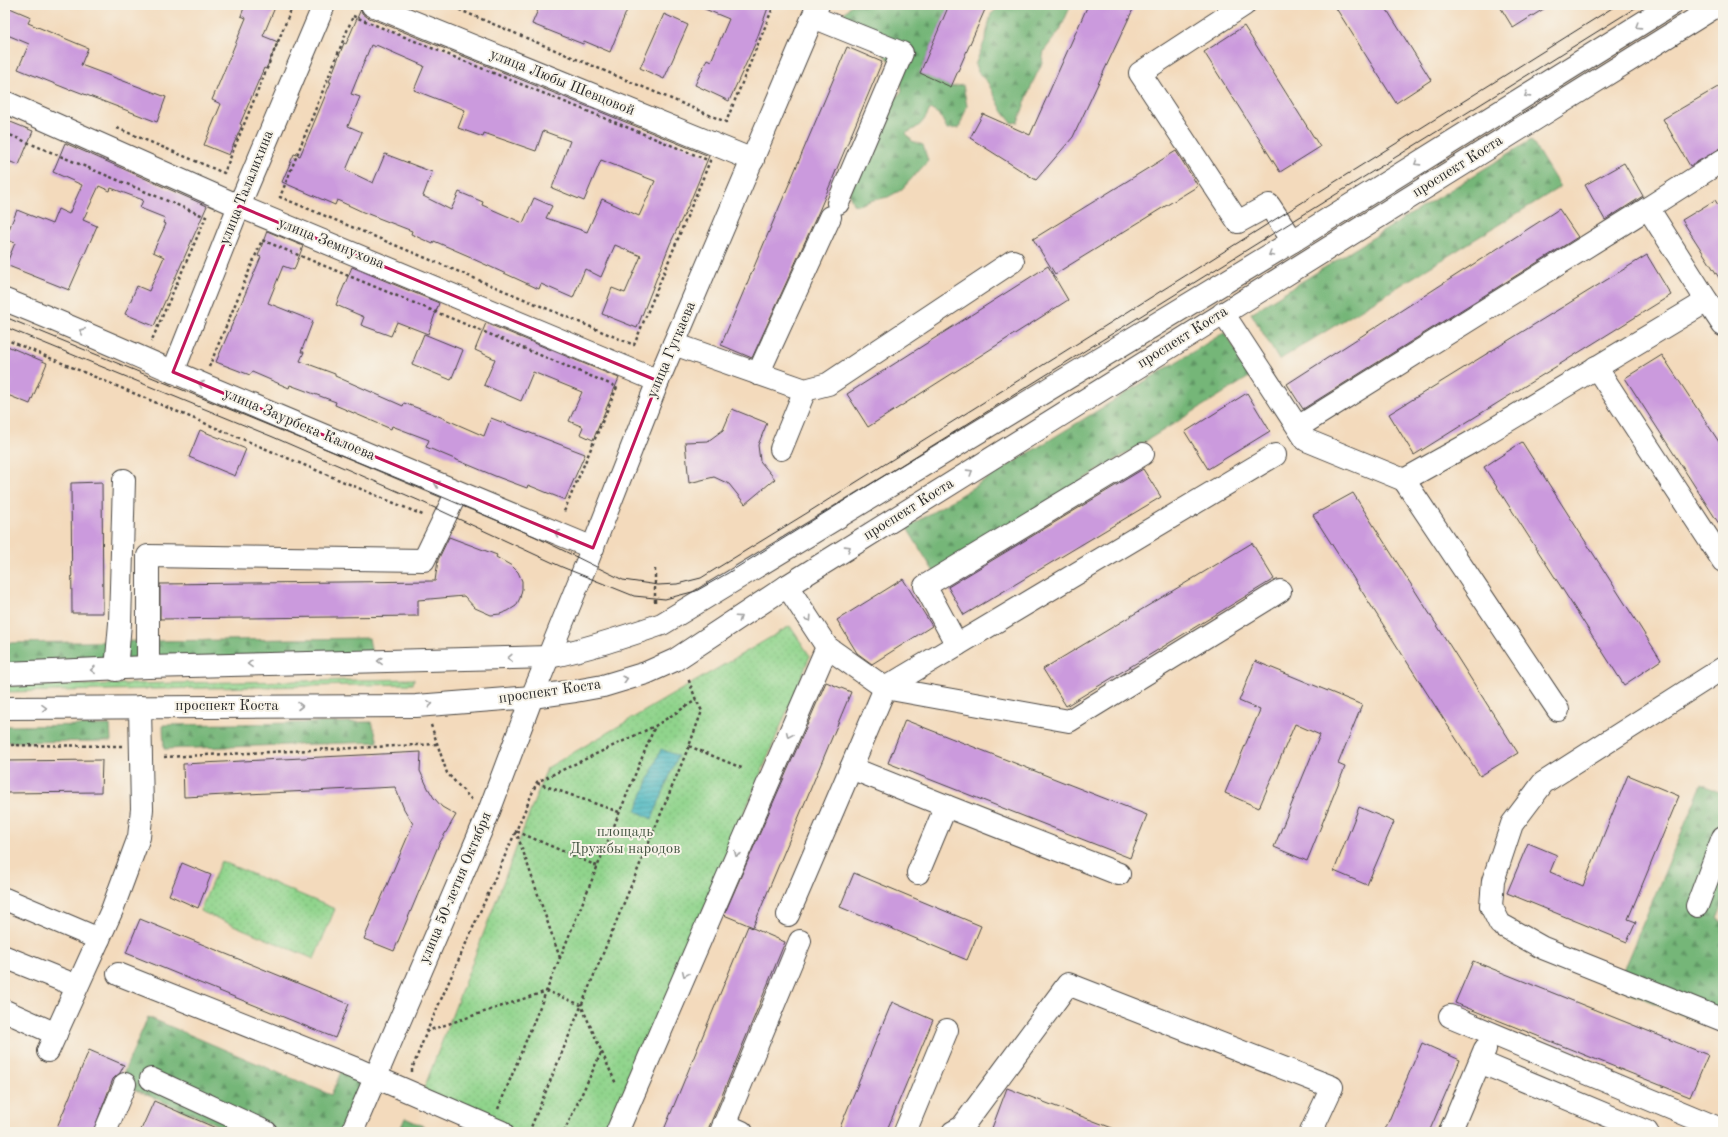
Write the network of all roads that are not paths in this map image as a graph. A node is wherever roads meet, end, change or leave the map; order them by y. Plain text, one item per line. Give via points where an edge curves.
1 (324, 5) edge
2 (372, 5) edge
3 (1244, 5) edge
4 (1671, 5) edge
5 (1718, 5) edge
6 (815, 11) edge
7 (5, 102) edge
8 (753, 160) junction
9 (1723, 160) edge
10 (239, 206) junction
11 (1648, 208) junction
12 (1293, 241) junction
13 (1013, 261) dead end
14 (5, 300) edge
15 (1707, 301) junction
16 (1223, 313) junction
17 (1723, 325) edge
18 (674, 344) junction
19 (1596, 367) junction
20 (173, 372) junction
21 (758, 374) junction
22 (658, 380) junction
23 (805, 390) junction
24 (1298, 427) junction
25 (781, 449) dead end
26 (1143, 454) dead end
27 (1275, 454) dead end
28 (124, 480) dead end
29 (1404, 480) junction
30 (457, 492) junction
31 (593, 548) junction
32 (1723, 561) edge
33 (787, 586) junction
34 (1280, 591) dead end
35 (957, 645) junction
36 (827, 647) junction
37 (549, 657) junction
38 (148, 667) junction
39 (1723, 668) edge
40 (116, 670) junction
41 (5, 673) edge
42 (886, 688) junction
43 (532, 697) junction
44 (140, 706) junction
45 (5, 708) edge
46 (1558, 710) dead end
47 (851, 768) junction
48 (946, 806) junction
49 (1723, 837) edge
50 (918, 873) dead end
51 (1119, 874) dead end
52 (5, 899) edge
53 (1697, 906) dead end
54 (788, 915) dead end
55 (99, 940) junction
56 (800, 941) dead end
57 (5, 957) edge
58 (118, 974) dead end
59 (77, 986) junction
60 (5, 1011) edge
61 (1450, 1016) dead end
62 (1723, 1020) edge
63 (947, 1030) dead end
64 (1492, 1033) junction
65 (1480, 1062) junction
66 (375, 1077) junction
67 (150, 1079) dead end
68 (126, 1084) dead end
69 (1613, 1084) junction
70 (1600, 1112) junction
71 (500, 1123) edge
72 (729, 1130) edge
73 (964, 1130) edge
74 (1723, 1130) edge
75 (104, 1132) edge
76 (266, 1132) edge
77 (352, 1132) edge
78 (617, 1132) edge
79 (905, 1132) edge
80 (1312, 1132) edge
81 (1450, 1132) edge
82 (1647, 1132) edge

1 - 10 main road, улица Талалихина
2 - 8 main road, улица Любы Шевцовой
3 - 12 main road via 1140,73 1238,222 1269,205
4 -> 12 main road, проспект Коста
5 - 16 main road, проспект Коста
6 - 8 main road, улица Гугкаева
6 - 21 main road via 902,53 834,210
7 - 10 main road, улица Земнухова
8 - 18 main road, улица Гугкаева
9 - 11 main road
10 - 20 main road, улица Талалихина
10 - 22 main road, улица Земнухова
11 - 15 main road
11 - 24 main road
12 -> 37 main road, проспект Коста via 662,624 605,643
13 - 23 main road via 828,384
20 -> 14 main road, улица Заурбека Калоева
15 - 17 main road
15 - 19 main road
16 - 24 main road
33 -> 16 main road, проспект Коста
18 - 21 main road
18 - 22 main road, улица Гугкаева
19 - 29 main road
19 - 32 main road
30 -> 20 main road, улица Заурбека Калоева
21 - 23 main road
22 - 31 main road, улица Гугкаева
23 - 25 main road
24 - 29 main road via 1306,440
26 - 35 main road via 925,586
27 - 35 main road
28 - 40 main road via 120,623
29 - 46 main road
31 -> 30 main road, улица Заурбека Калоева
30 - 38 main road via 424,560 148,556
31 - 37 main road, улица Гугкаева
33 -> 36 main road
43 -> 33 main road, проспект Коста via 604,686 646,673 675,660
34 - 42 main road via 1069,721
35 - 42 main road
36 - 42 main road
36 -> 78 main road
37 -> 38 main road, проспект Коста
37 - 43 main road, улица Гугкаева
38 - 40 main road, проспект Коста
39 - 62 main road via 1543,783 1512,824 1493,881 1491,906 1500,924 1543,948
40 -> 41 main road, проспект Коста
42 - 47 main road
44 -> 43 main road, проспект Коста via 416,706
43 - 66 main road, улица 50-летия Октября via 488,814
45 -> 44 main road, проспект Коста
44 - 55 main road via 142,809 139,837
47 - 48 main road
47 - 54 main road
48 - 50 main road
48 - 51 main road
49 - 53 main road
52 - 55 main road
55 - 59 main road
56 - 72 main road
57 - 59 main road
58 - 66 main road
59 - 60 main road via 52,1042
61 - 64 main road
63 - 79 main road
64 - 65 main road
64 - 69 main road
65 - 70 main road
65 - 81 main road
66 - 71 main road
66 - 77 main road, улица 50-летия Октября
67 - 76 main road
68 - 75 main road
69 - 70 main road
69 - 74 main road
70 - 82 main road
73 - 80 main road via 1068,984 1332,1087

